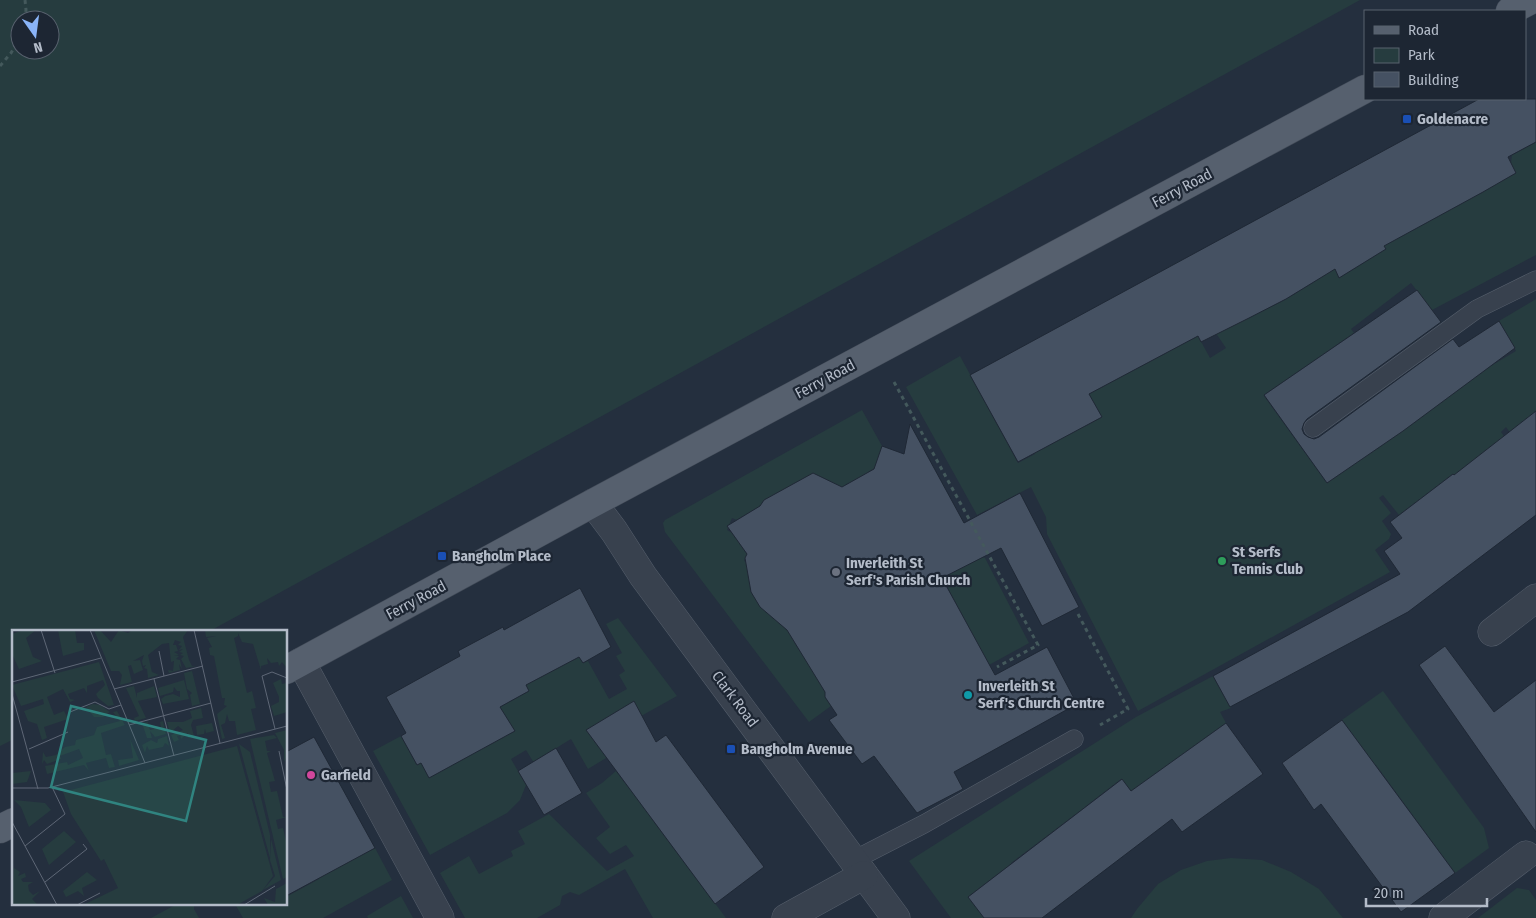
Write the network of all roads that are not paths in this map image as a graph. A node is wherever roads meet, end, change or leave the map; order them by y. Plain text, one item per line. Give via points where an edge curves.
1 (1364, 90) edge
2 (1536, 280) edge
3 (1313, 428) dead end
4 (593, 504) junction
5 (1536, 598) edge
6 (1492, 632) dead end
7 (293, 666) edge
8 (1074, 740) road end
9 (12, 823) edge
10 (0, 829) edge
11 (1526, 855) dead end
12 (859, 868) junction
13 (440, 918) edge
14 (786, 918) edge
15 (896, 918) edge
16 (1443, 918) edge

1 - 4 main road, Ferry Road
2 - 3 lane via 1477,309
4 - 7 main road, Ferry Road
4 - 12 street, Clark Road
5 - 6 street
7 - 13 street via 374,798
8 - 12 lane via 924,824
9 - 10 main road
11 - 16 street
12 - 14 street
12 - 15 street, Clark Road

